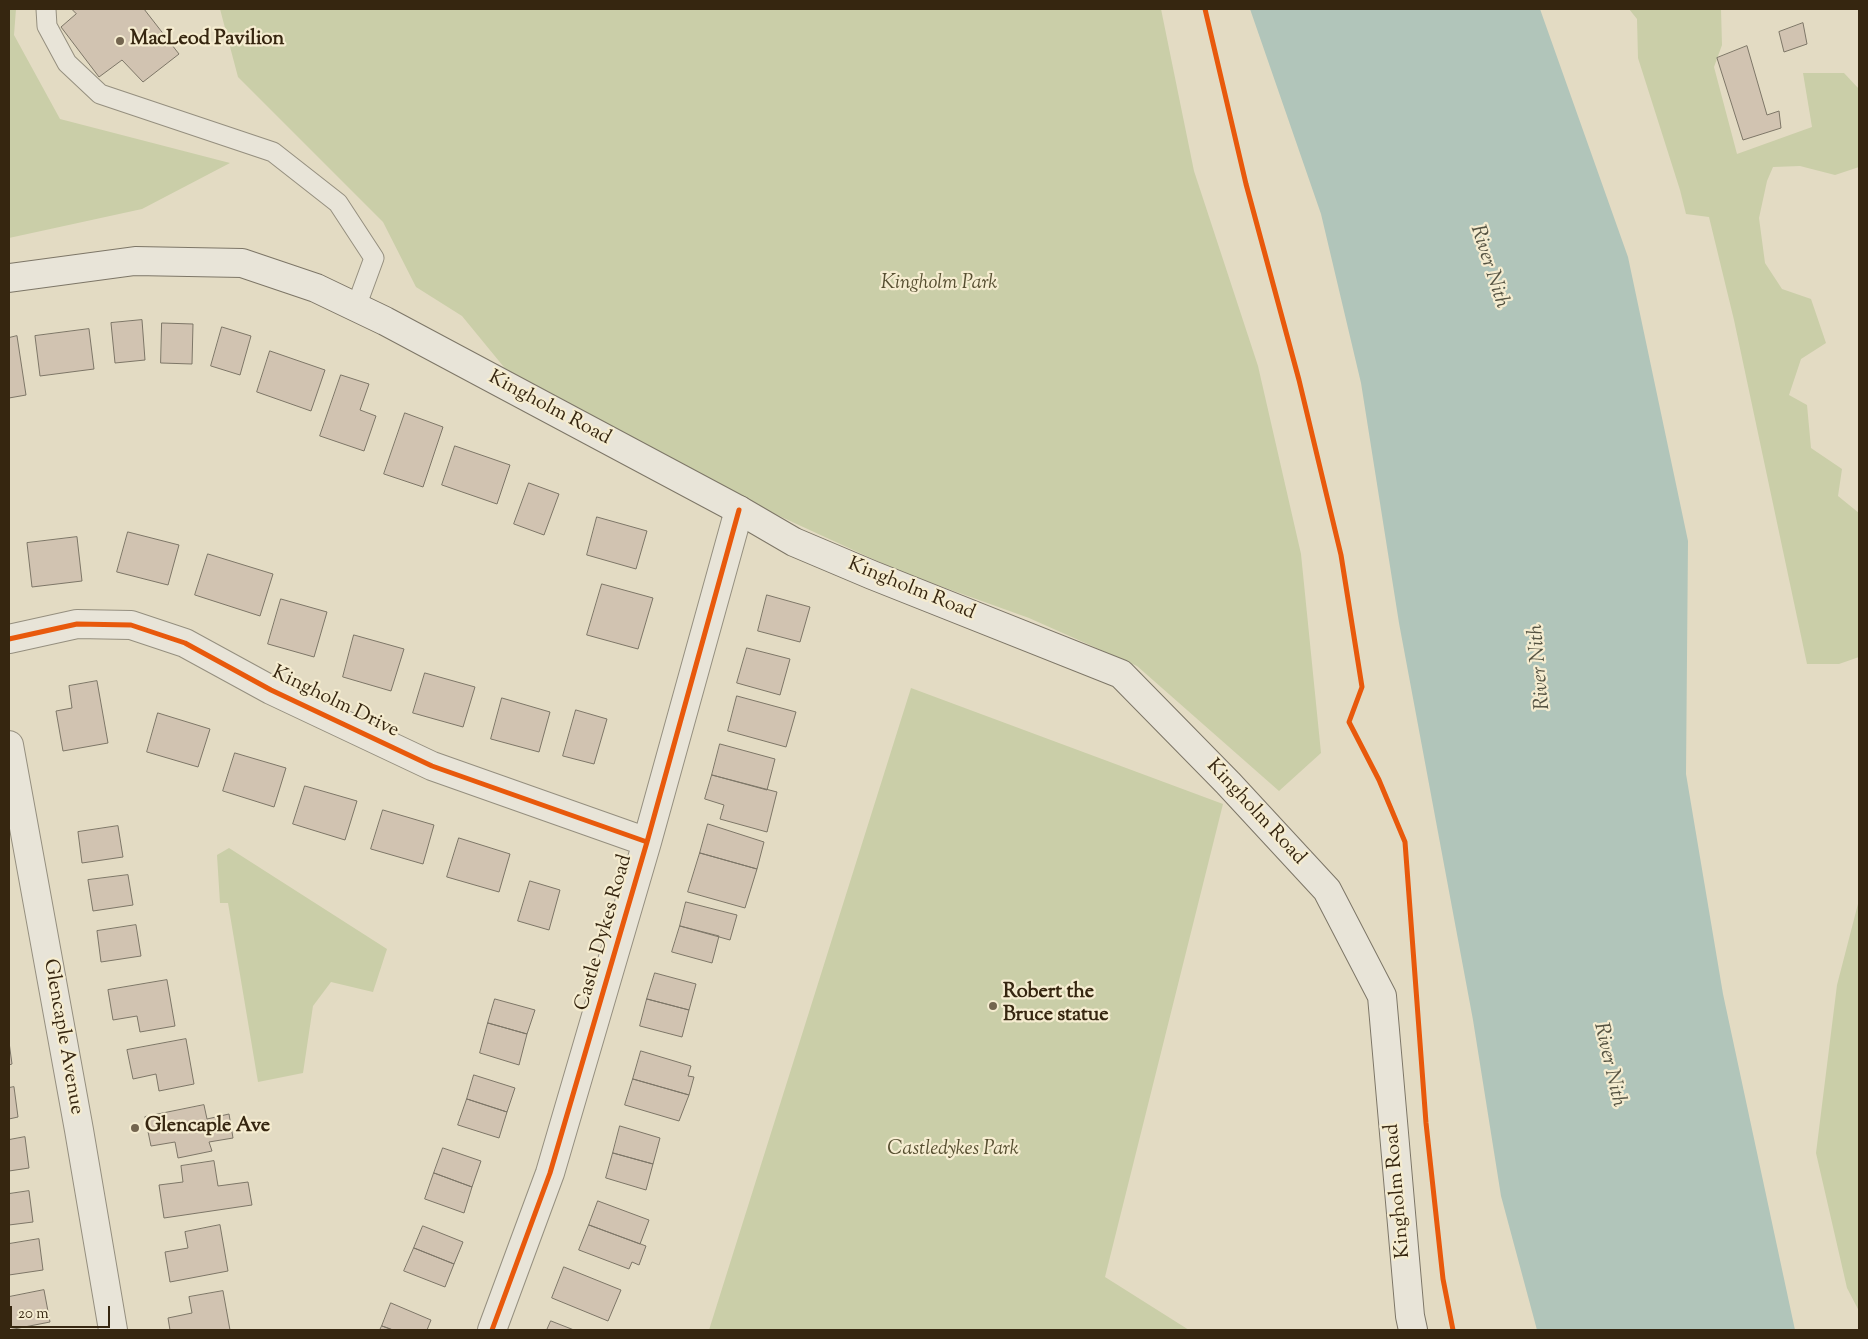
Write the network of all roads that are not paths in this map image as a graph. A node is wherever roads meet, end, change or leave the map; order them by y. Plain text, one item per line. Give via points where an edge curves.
1 (46, 9) edge
2 (9, 278) edge
3 (356, 307) junction
4 (739, 510) junction
5 (9, 639) edge
6 (9, 745) edge
7 (647, 842) junction
8 (113, 1330) edge
9 (492, 1330) edge
10 (1413, 1330) edge

1 - 3 lane via 47,26 67,63 100,94 273,152 338,204 374,258
2 - 3 street, Kingholm Road via 135,261 242,263 316,288
3 - 4 street, Kingholm Road
4 - 7 street, Castle Dykes Road
4 - 10 street, Kingholm Road via 794,542 1121,674 1327,890 1382,996
5 - 7 street, Kingholm Drive via 77,624 130,625 186,643 271,690 432,766
6 - 8 street, Glencaple Avenue
7 - 9 street, Castle Dykes Road via 550,1173

